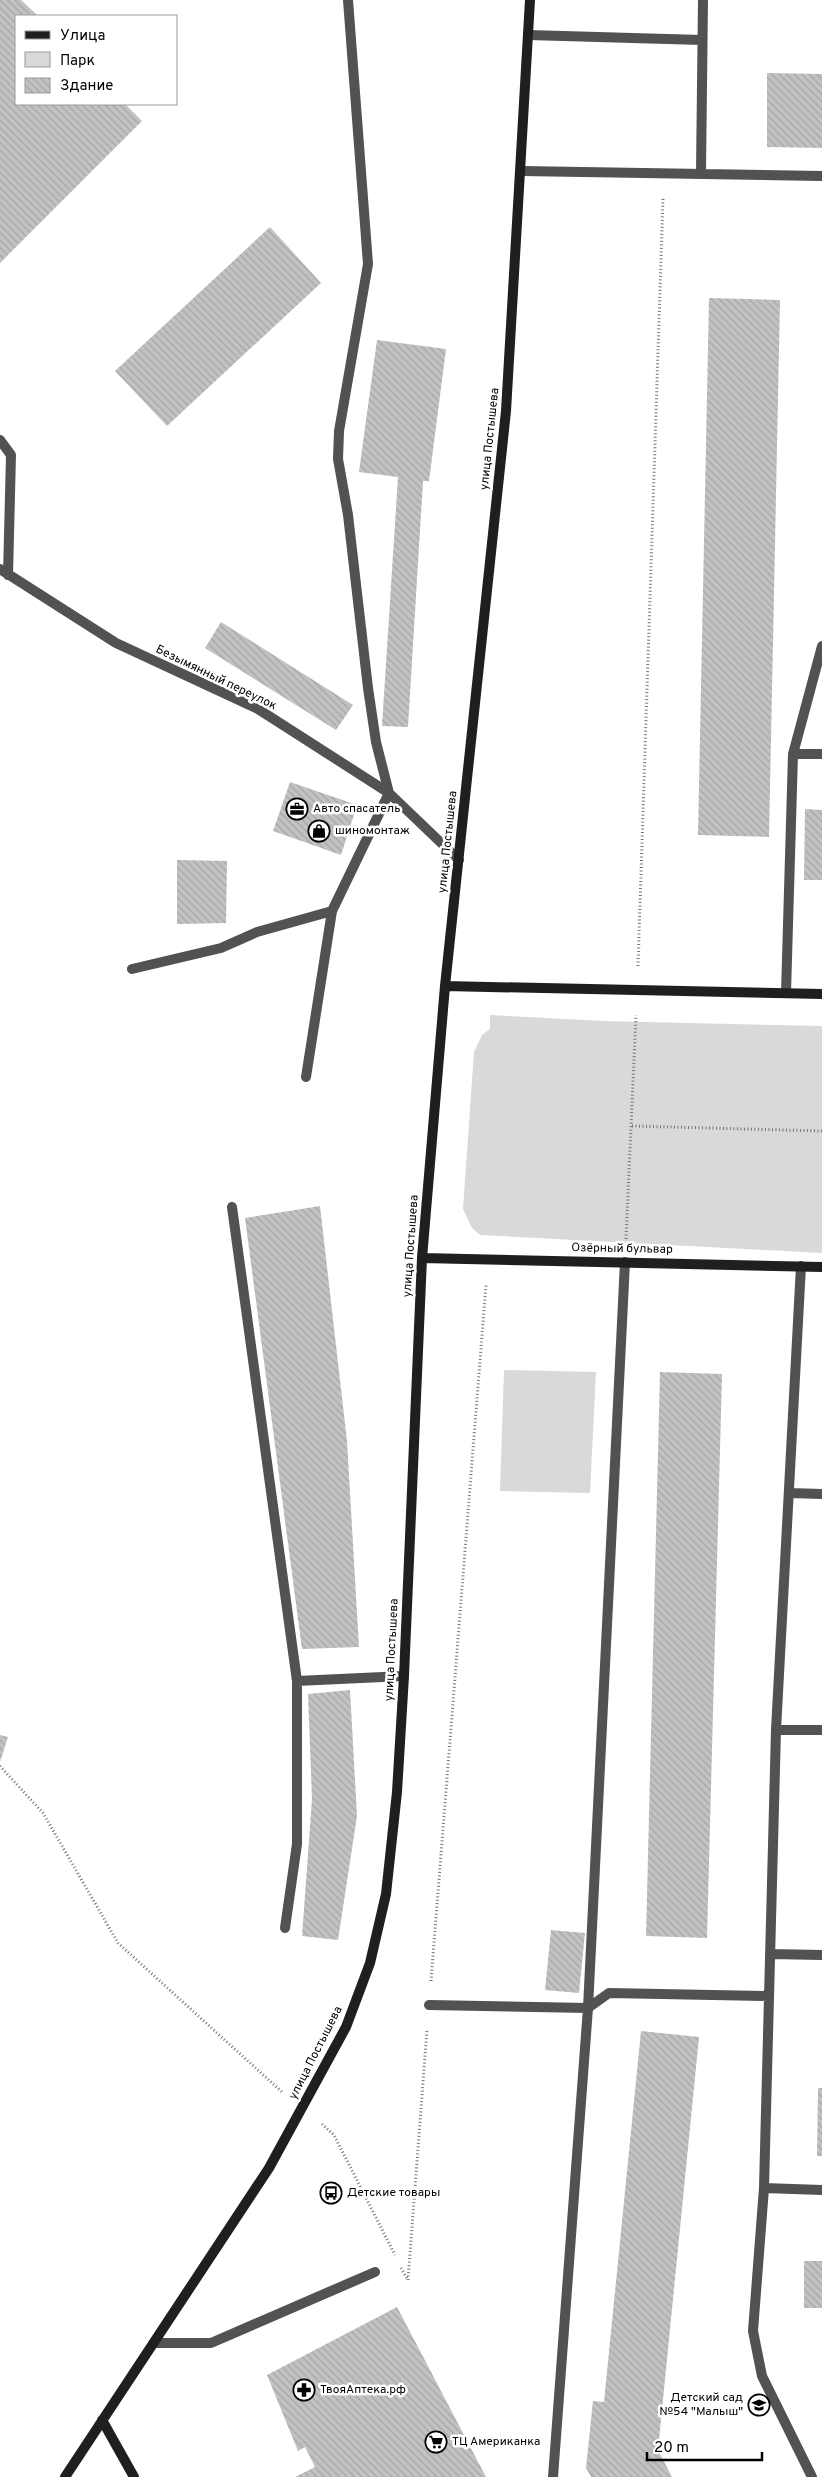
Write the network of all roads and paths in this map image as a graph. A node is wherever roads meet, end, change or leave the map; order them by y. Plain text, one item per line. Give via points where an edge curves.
1 (348, 0) edge
2 (530, 0) edge
3 (703, 0) edge
4 (528, 35) junction
5 (702, 40) junction
6 (522, 171) junction
7 (701, 172) junction
8 (664, 174) junction
9 (822, 176) edge
10 (0, 440) edge
11 (4, 572) edge
12 (822, 646) edge
13 (793, 754) junction
14 (822, 754) edge
15 (388, 793) junction
16 (458, 860) junction
17 (332, 911) junction
18 (132, 969) dead end
19 (445, 986) junction
20 (637, 991) junction
21 (786, 993) junction
22 (822, 994) edge
23 (306, 1077) dead end
24 (632, 1126) junction
25 (822, 1131) edge
26 (232, 1207) dead end
27 (422, 1258) junction
28 (488, 1259) junction
29 (625, 1262) junction
30 (801, 1266) junction
31 (822, 1267) edge
32 (789, 1493) junction
33 (822, 1494) edge
34 (404, 1676) junction
35 (297, 1681) junction
36 (776, 1730) junction
37 (822, 1730) edge
38 (0, 1766) edge
39 (285, 1928) dead end
40 (770, 1954) junction
41 (822, 1955) edge
42 (769, 1996) junction
43 (429, 2005) junction
44 (588, 2008) junction
45 (302, 2108) junction
46 (764, 2188) junction
47 (822, 2190) edge
48 (376, 2272) dead end
49 (154, 2343) junction
50 (102, 2420) junction
51 (65, 2477) edge
52 (134, 2477) edge
53 (552, 2477) edge
54 (812, 2477) edge

1 - 15 lane via 368,264 339,431 338,459 375,733
2 - 4 main road, улица Постышева
3 - 5 lane
4 - 5 lane
4 - 6 main road, улица Постышева
5 - 7 lane
6 - 8 lane
6 - 16 main road, улица Постышева via 506,411
7 - 8 lane
7 - 9 lane
8 - 20 path
10 - 11 lane via 11,455
11 - 15 lane, Безымянный переулок via 116,643 258,709
12 - 13 lane
13 - 14 lane
13 - 21 lane
15 - 16 lane, Безымянный переулок
15 - 17 lane
16 - 19 main road, улица Постышева
17 - 18 lane via 257,932 222,948
17 - 23 lane
19 - 20 main road
19 - 27 main road, улица Постышева
20 - 21 main road
20 - 24 path
21 - 22 main road
24 - 25 path
24 - 29 path
26 - 35 lane
27 - 28 main road, Озёрный бульвар
27 - 34 main road, улица Постышева
28 - 29 main road, Озёрный бульвар
28 - 43 path
29 - 30 main road, Озёрный бульвар
29 - 44 lane
30 - 31 main road, Озёрный бульвар
30 - 32 lane
32 - 33 lane
32 - 36 lane
34 - 35 lane
34 - 45 main road, улица Постышева via 397,1792 384,1903 370,1963 346,2027
35 - 39 lane via 296,1844
36 - 37 lane
36 - 40 lane
38 - 45 path via 43,1813 118,1944
40 - 41 lane
40 - 42 lane
42 - 44 lane via 609,1993
42 - 46 lane
43 - 44 lane
43 - 45 path via 408,2280 334,2135
44 - 53 lane
45 - 49 main road, улица Постышева via 269,2168
46 - 47 lane
46 - 54 lane via 753,2331 762,2376
48 - 49 lane via 211,2343
49 - 50 main road, улица Постышева
50 - 51 main road, улица Постышева
50 - 52 main road

